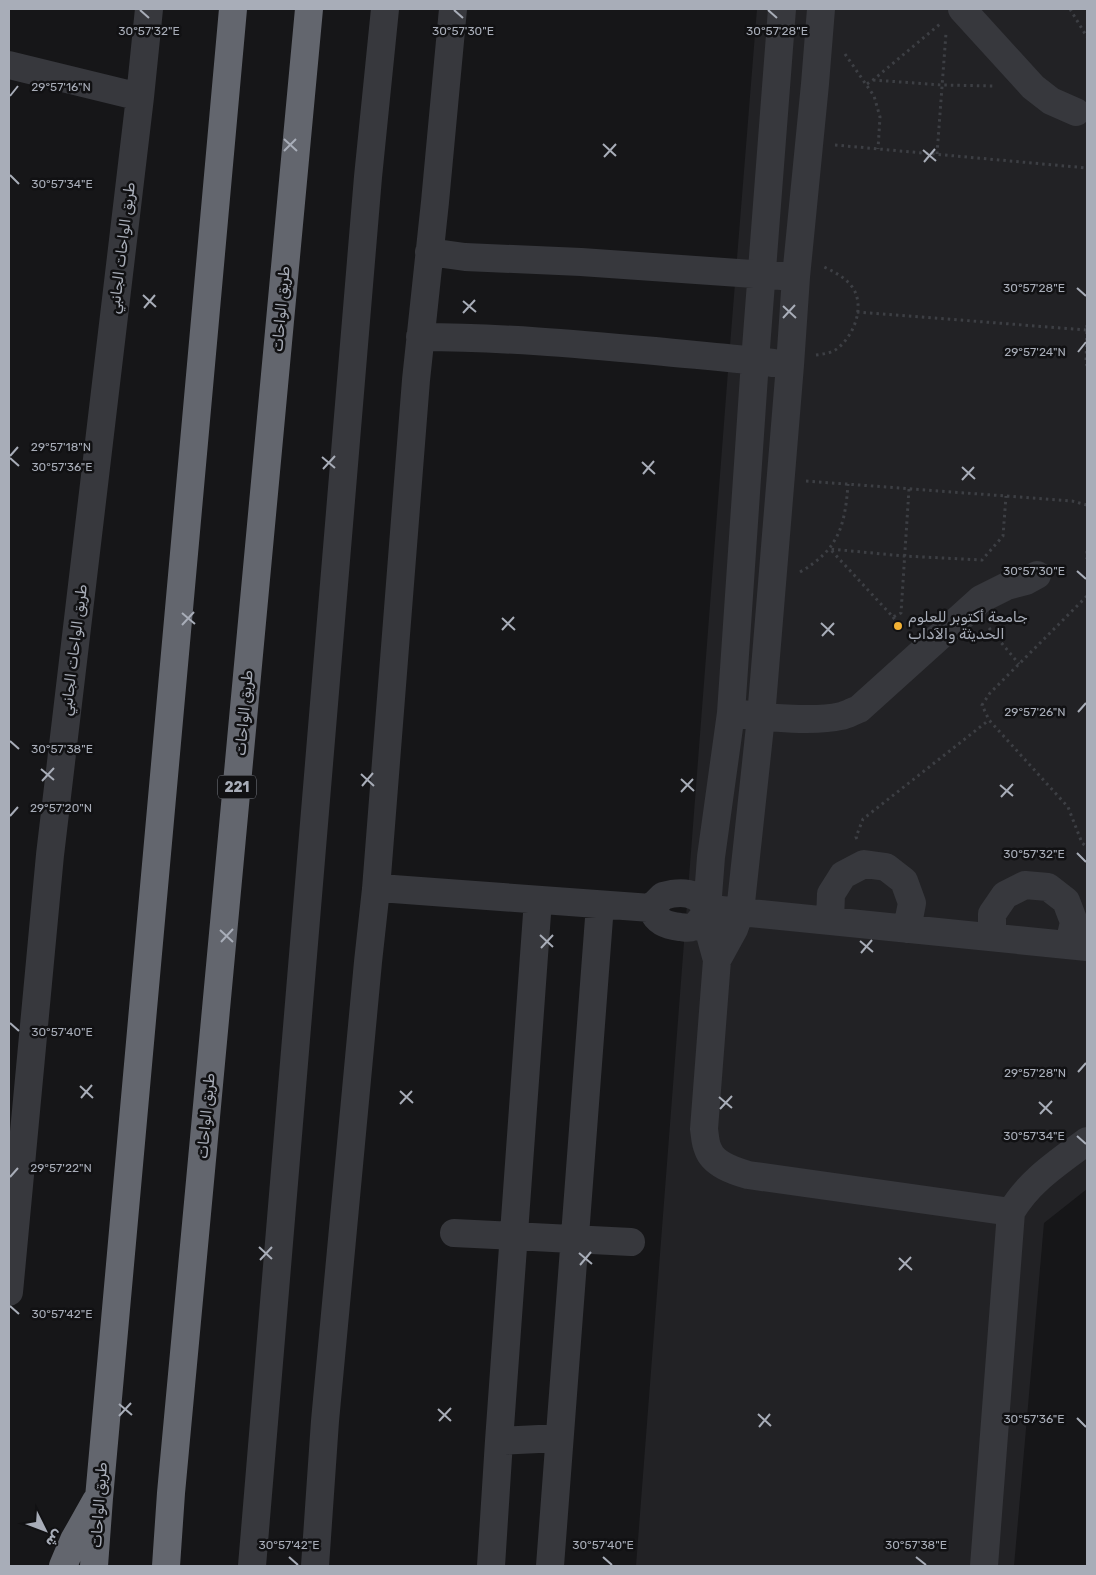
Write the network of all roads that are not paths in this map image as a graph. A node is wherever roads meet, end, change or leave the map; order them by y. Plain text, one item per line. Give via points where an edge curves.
1 (149, 9) edge
2 (233, 9) edge
3 (309, 9) edge
4 (385, 9) edge
5 (453, 9) edge
6 (782, 9) edge
7 (821, 9) edge
8 (952, 18) edge
9 (9, 65) edge
10 (777, 84) junction
11 (815, 84) junction
12 (140, 97) junction
13 (1076, 112) dead end
14 (429, 252) junction
15 (797, 268) junction
16 (763, 274) junction
17 (420, 337) junction
18 (790, 359) junction
19 (756, 361) junction
20 (742, 560) junction
21 (773, 571) junction
22 (1037, 575) dead end
23 (731, 713) junction
24 (761, 717) junction
25 (376, 889) junction
26 (538, 900) junction
27 (600, 905) junction
28 (707, 909) junction
29 (740, 912) junction
30 (830, 922) junction
31 (907, 929) junction
32 (992, 937) junction
33 (1078, 946) edge
34 (717, 960) junction
35 (1087, 1140) edge
36 (1012, 1212) junction
37 (454, 1233) dead end
38 (514, 1235) junction
39 (574, 1238) junction
40 (631, 1242) dead end
41 (9, 1292) edge
42 (559, 1438) junction
43 (499, 1441) junction
44 (99, 1498) junction
45 (63, 1566) edge
46 (94, 1566) edge
47 (166, 1566) edge
48 (252, 1566) edge
49 (315, 1566) edge
50 (492, 1566) edge
51 (550, 1566) edge
52 (984, 1566) edge

1 - 12 street, طريق الواحات الجانبي
2 - 44 highway, طريق الواحات
3 - 47 highway, طريق الواحات / 221
4 - 48 street via 368,176
5 - 14 street
6 - 10 street
7 - 11 street
8 - 13 street via 1051,102
9 - 12 street
10 - 11 street
10 - 16 street
11 - 15 street
12 - 41 street, طريق الواحات الجانبي via 50,855
14 - 16 street
14 - 17 street
15 - 16 street
15 - 18 street
16 - 19 street
17 - 19 street via 520,340
17 - 25 street
18 - 19 street
18 - 21 street
19 - 20 street
20 - 21 street
20 - 23 street
21 - 24 street
22 - 24 street via 981,599 859,709 826,719
23 - 24 street
23 - 28 street
24 - 29 street
25 - 26 street
25 - 49 street via 325,1421
26 - 27 street
26 - 38 street
27 - 28 street via 651,908 663,896 691,894 701,898
27 - 39 street
28 - 29 street
28 - 34 street
29 - 30 street
29 - 34 street
30 - 31 street
30 - 31 street via 831,894 843,875 864,864 886,867 904,881 912,903
31 - 32 street
32 - 33 street
32 - 33 street via 992,914 1005,895 1025,885 1048,887 1066,901
34 - 36 street via 704,1129 708,1150 716,1160 748,1175
35 - 36 street via 1035,1182
36 - 52 street
37 - 38 street
38 - 39 street
38 - 43 street
39 - 40 street
39 - 42 street
42 - 43 street
42 - 51 street
43 - 50 street
44 - 45 highway via 85,1518
44 - 46 highway, طريق الواحات

